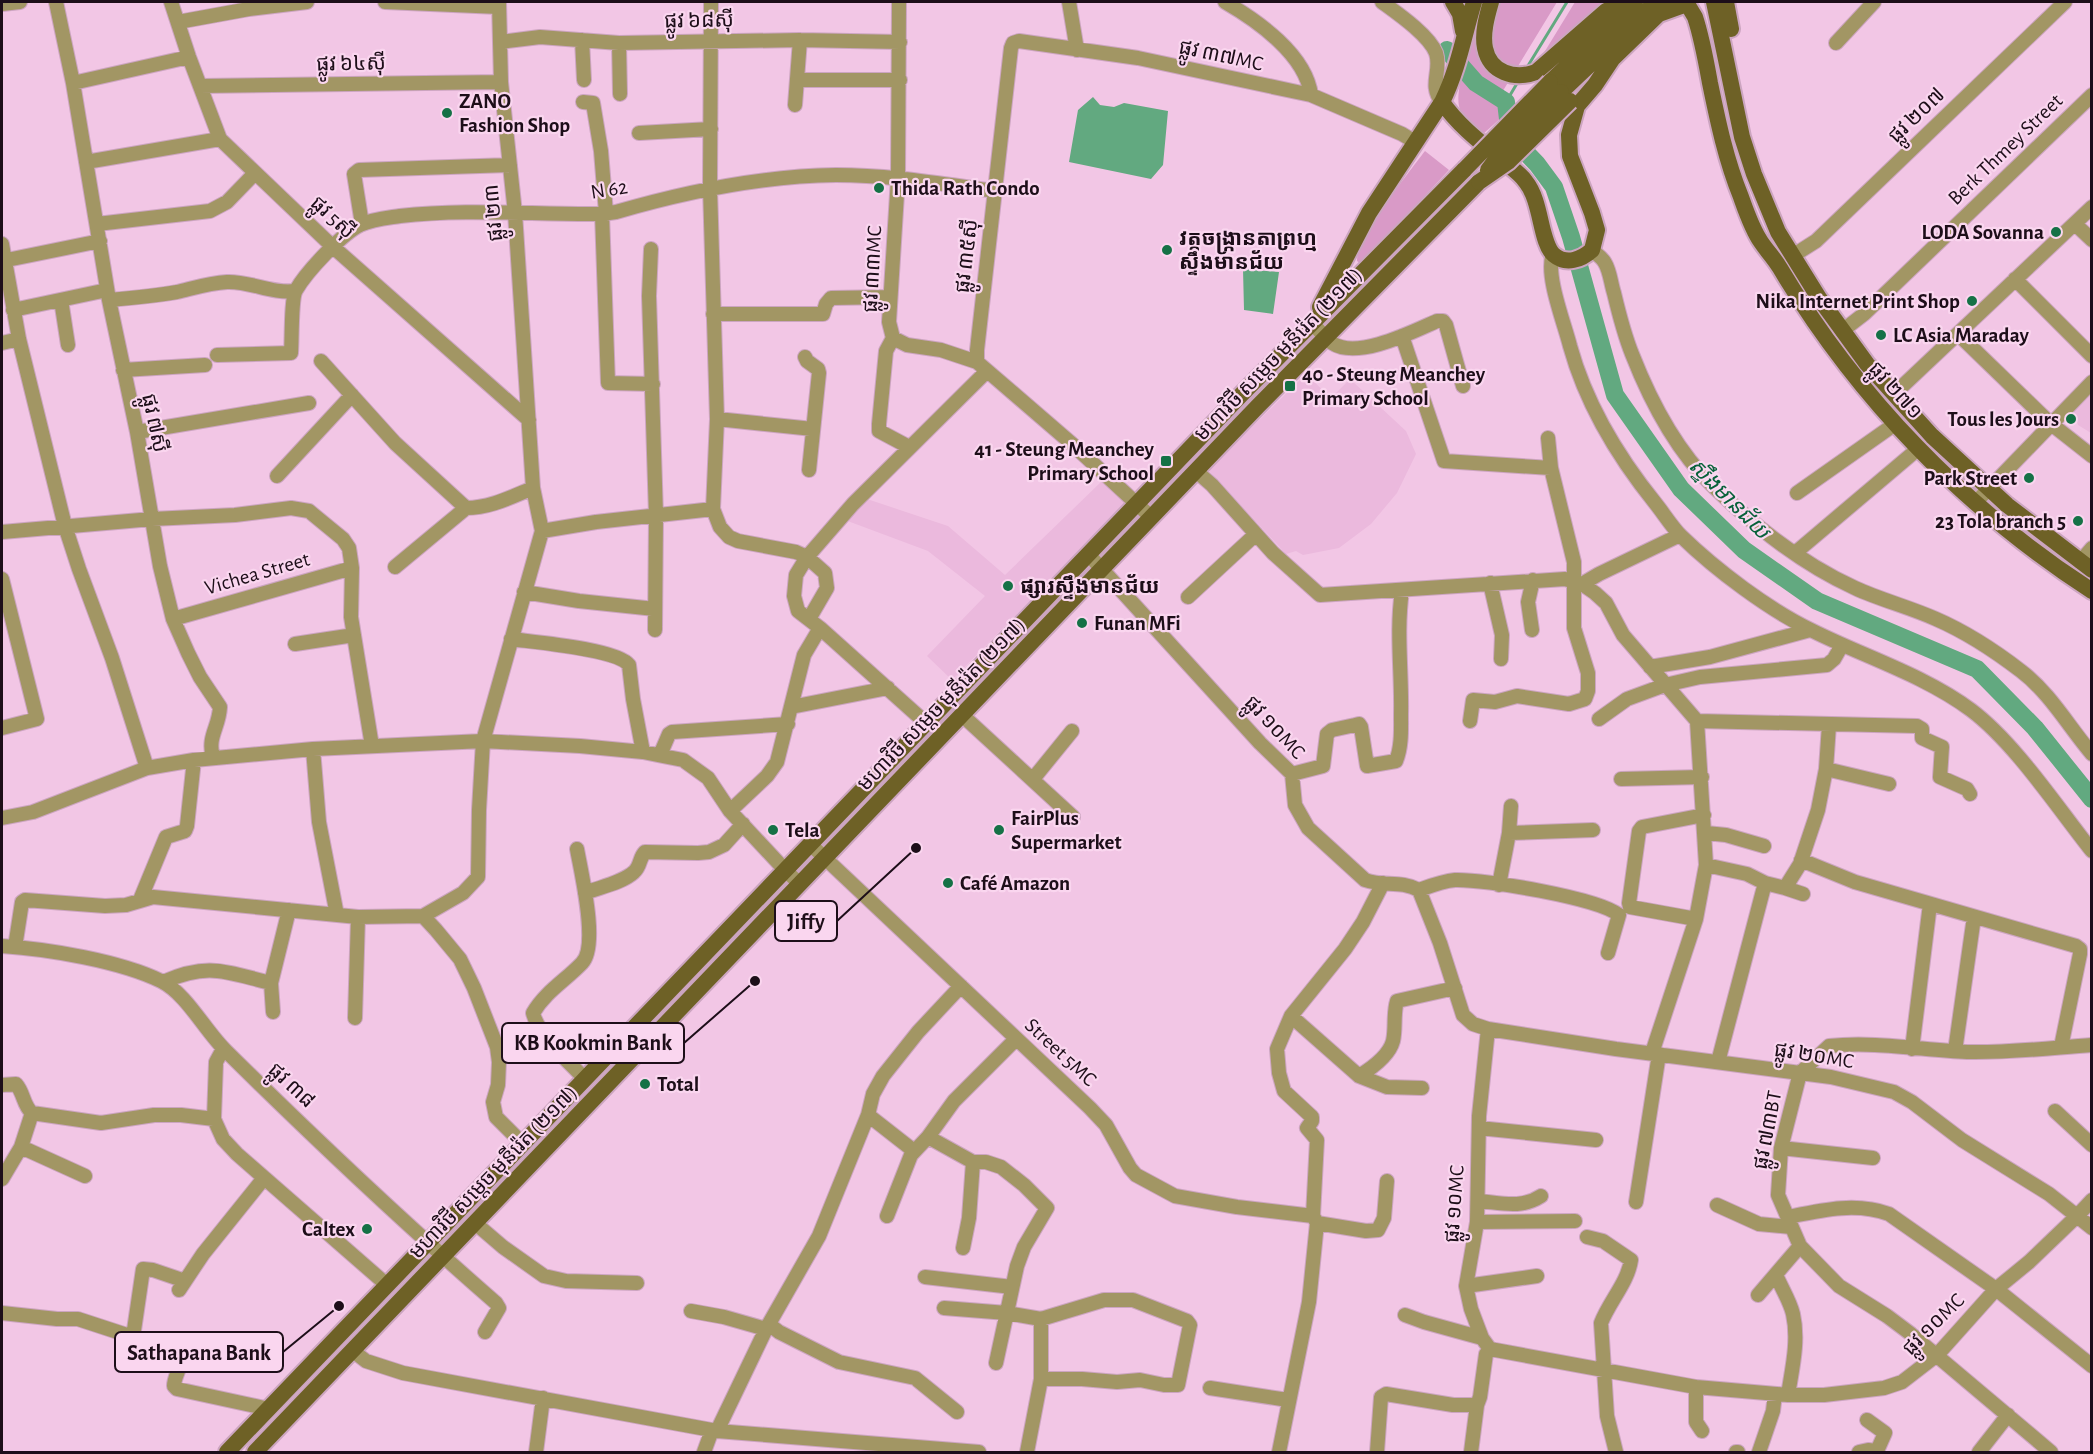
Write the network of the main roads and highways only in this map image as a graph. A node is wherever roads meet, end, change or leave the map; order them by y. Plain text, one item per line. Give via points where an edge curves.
1 (1453, 2) edge
2 (1474, 2) edge
3 (1491, 2) edge
4 (1623, 2) edge
5 (1635, 2) edge
6 (1672, 2) edge
7 (1700, 2) edge
8 (1714, 2) edge
9 (1726, 2) edge
10 (1658, 8) edge
11 (1462, 44) junction
12 (1613, 58) junction
13 (1560, 92) junction
14 (1446, 94) junction
15 (1729, 101) junction
16 (1794, 255) junction
17 (1777, 264) junction
18 (1312, 323) junction
19 (2086, 566) edge
20 (2091, 591) edge
21 (234, 1450) edge
22 (255, 1452) edge

1 - 11 main road via 1460,14
2 - 11 main road
3 - 4 main road via 1485,46 1492,62 1505,74 1515,76 1526,76 1545,65 1606,11
5 - 13 main road, មហាវិថី សម្តេច មុនីរ៉េត (២១៧)
6 - 10 main road, មហាវិថី សម្តេច មុនីរ៉េត (២១៧)
7 - 15 main road
8 - 15 main road
9 - 16 main road via 1755,150
10 - 12 main road, មហាវិថី សម្តេច មុនីរ៉េត (២១៧)
10 - 13 main road
10 - 17 main road via 1684,5 1695,17 1732,173 1759,241
11 - 14 main road
12 - 13 main road, មហាវិថី សម្តេច មុនីរ៉េត (២១៧)
12 - 14 main road via 1577,106 1569,135 1570,156 1597,230 1591,251 1573,260 1553,254 1547,245 1538,202 1526,182 1462,127
13 - 18 main road, មហាវិថី សម្តេច មុនីរ៉េត (២១៧), bridge via 1465,169
13 - 22 main road, មហាវិថី សម្តេច មុនីរ៉េត (២១៧), bridge via 1500,153 1479,182 1151,517
14 - 18 main road via 1369,213
15 - 16 main road via 1761,193 1778,232
15 - 17 main road via 1737,156
16 - 19 main road, ផ្លូវ ២៧១ via 1819,298 1867,364 1932,436 1988,488
17 - 20 main road, ផ្លូវ ២៧១ via 1827,342 1895,424 1976,502
18 - 21 main road, មហាវិថី សម្តេច មុនីរ៉េត (២១៧) via 428,1242

